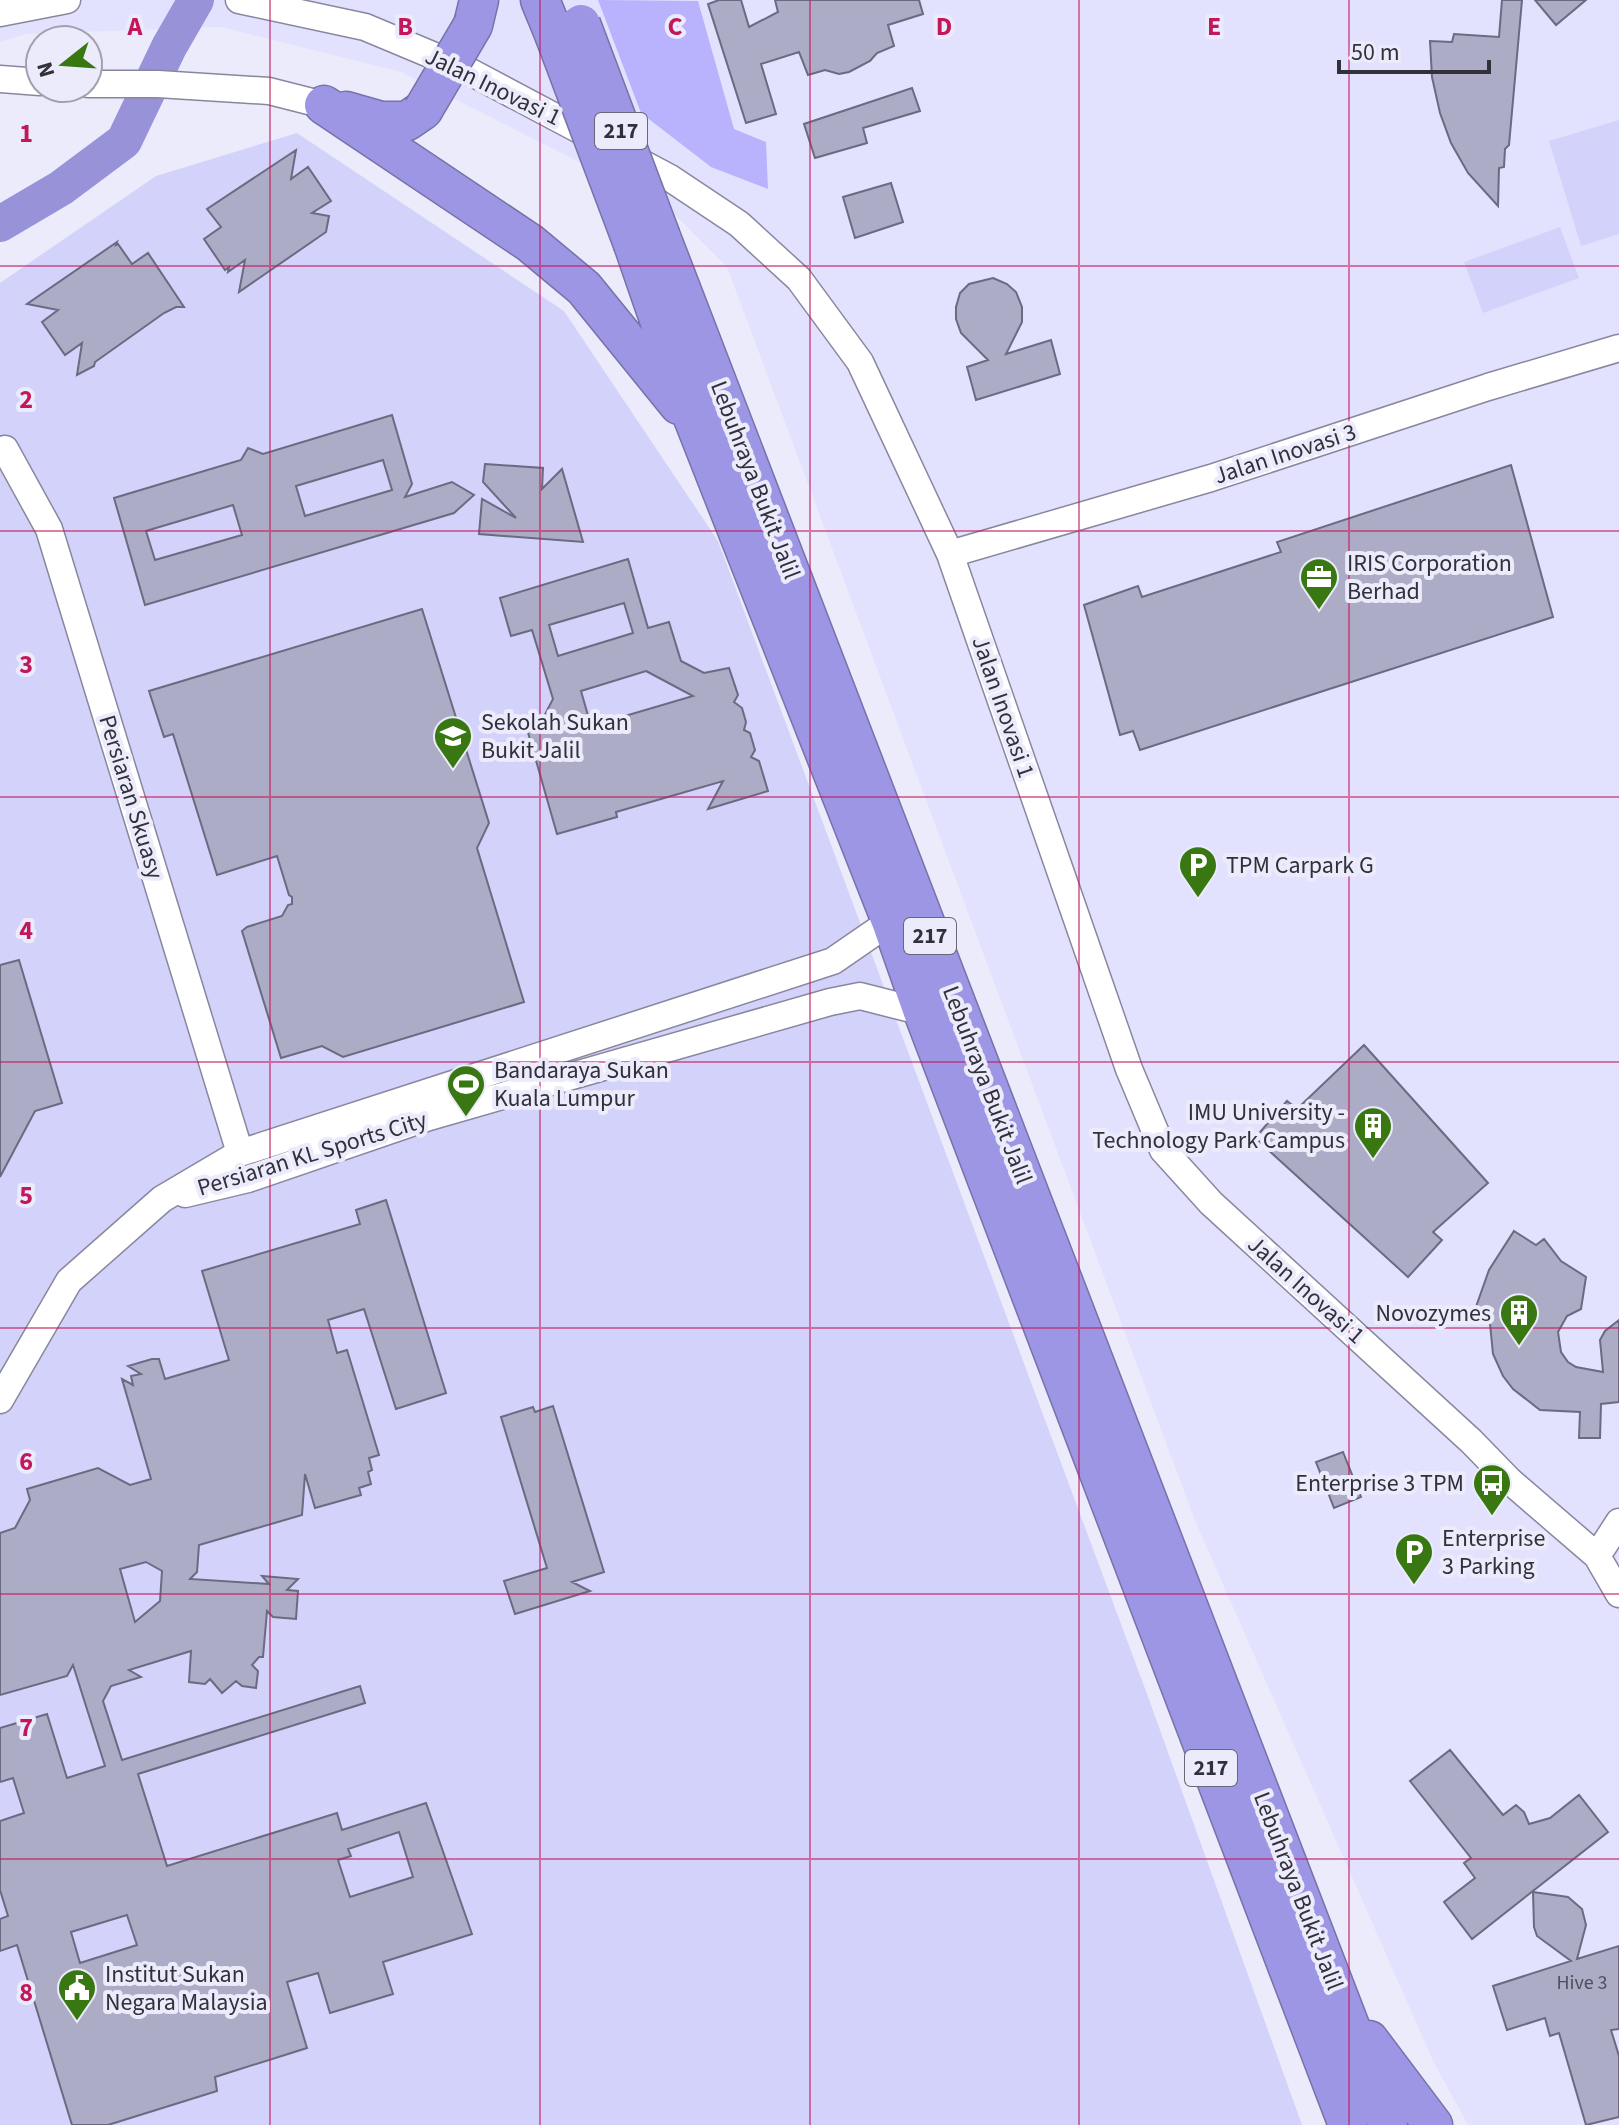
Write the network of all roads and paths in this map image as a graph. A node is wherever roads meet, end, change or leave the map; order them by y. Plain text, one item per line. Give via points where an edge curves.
1 (67, 0) edge
2 (251, 2) edge
3 (0, 13) edge
4 (476, 13) edge
5 (561, 15) edge
6 (0, 79) edge
7 (24, 81) edge
8 (104, 84) edge
9 (324, 105) junction
10 (647, 240) junction
11 (1619, 348) edge
12 (693, 418) junction
13 (5, 449) dead end
14 (950, 554) junction
15 (891, 921) junction
16 (923, 1012) junction
17 (240, 1153) junction
18 (162, 1199) junction
19 (0, 1400) edge
20 (1619, 1522) edge
21 (1597, 1556) junction
22 (1619, 1594) edge
23 (1323, 2009) junction
24 (1319, 2125) edge
25 (1348, 2125) edge
26 (1388, 2125) edge
27 (1433, 2125) edge

1 - 3 street
2 - 14 street, Jalan Inovasi 1 via 365,27 463,68 670,178 739,224 799,279 860,362
4 - 9 highway, bridge via 423,110 407,121 381,121
5 - 10 highway, Lebuhraya Bukit Jalil / 217, bridge
6 - 7 street
8 - 9 street via 269,91
9 - 12 highway via 530,243 584,288
10 - 12 highway, Lebuhraya Bukit Jalil / 217
10 - 23 highway, Lebuhraya Bukit Jalil / 217
11 - 14 street, Jalan Inovasi 3 via 1211,478
12 - 15 highway, Lebuhraya Bukit Jalil / 217
13 - 17 street, Persiaran Skuasy via 49,529
14 - 21 street, Jalan Inovasi 1 via 1129,1069 1163,1150 1211,1203
15 - 16 highway, Lebuhraya Bukit Jalil / 217
15 - 17 street, Persiaran KL Sports City via 833,961
16 - 18 street, Persiaran KL Sports City via 860,996 830,1002 429,1117 248,1179
16 - 23 highway, Lebuhraya Bukit Jalil / 217
17 - 18 street, Persiaran KL Sports City
18 - 19 street, Persiaran KL Sports City via 69,1281
20 - 21 street
21 - 22 street, Jalan Inovasi 1
23 - 24 highway
23 - 25 highway, Lebuhraya Bukit Jalil / 217
23 - 26 highway, Lebuhraya Bukit Jalil / 217
23 - 27 highway

